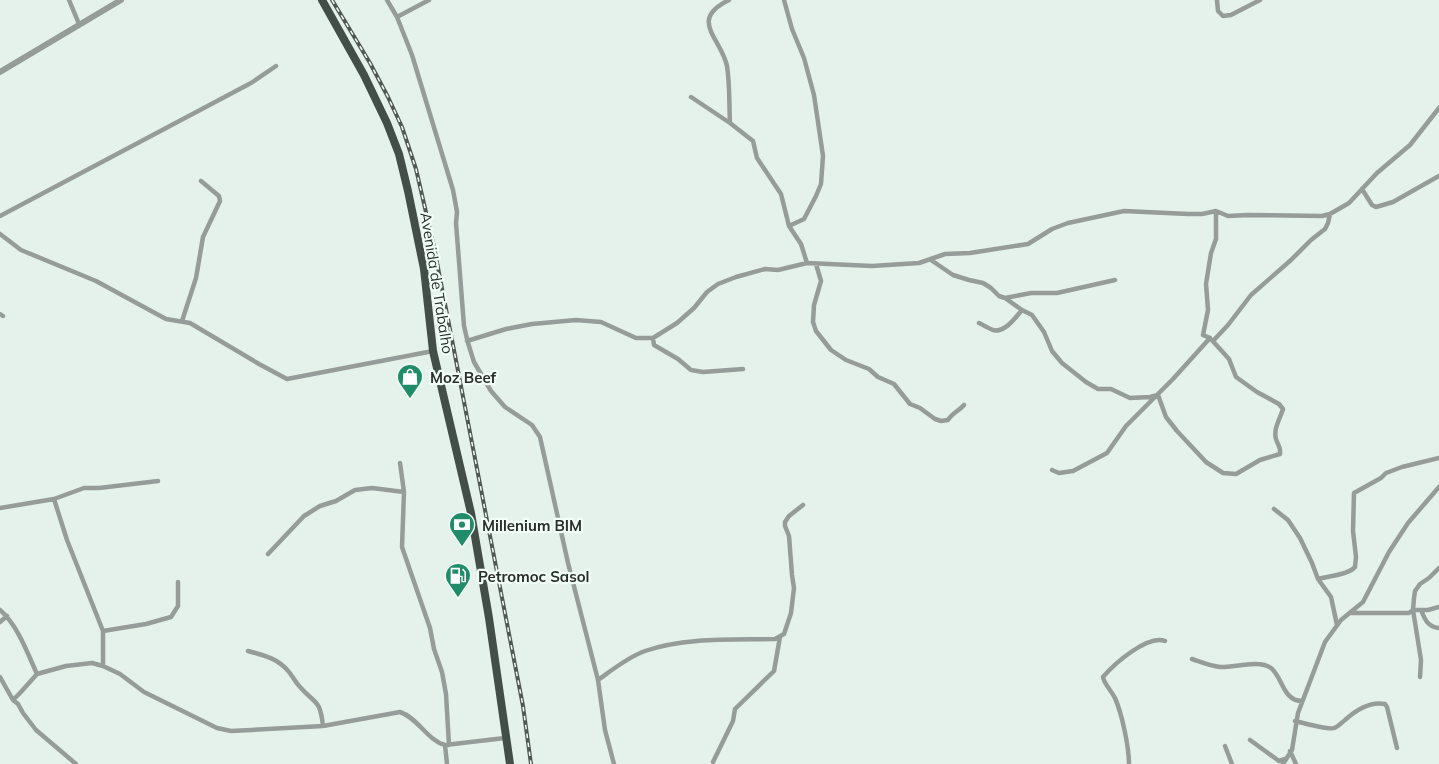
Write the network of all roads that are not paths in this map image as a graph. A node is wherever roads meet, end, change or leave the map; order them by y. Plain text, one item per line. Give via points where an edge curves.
1 (69, 0) edge
2 (121, 0) edge
3 (322, 0) edge
4 (387, 0) edge
5 (429, 0) edge
6 (729, 0) edge
7 (784, 0) edge
8 (1217, 0) edge
9 (1260, 0) edge
10 (397, 17) junction
11 (79, 24) junction
12 (276, 66) dead end
13 (0, 72) edge
14 (692, 96) dead end
15 (1439, 108) edge
16 (730, 123) junction
17 (1439, 176) edge
18 (201, 181) dead end
19 (1362, 189) junction
20 (1216, 212) junction
21 (1330, 214) junction
22 (0, 216) edge
23 (789, 226) junction
24 (0, 234) edge
25 (931, 260) junction
26 (807, 263) junction
27 (816, 264) junction
28 (1115, 280) dead end
29 (1005, 298) junction
30 (1022, 310) junction
31 (182, 321) junction
32 (979, 323) dead end
33 (653, 338) junction
34 (1212, 339) junction
35 (467, 341) junction
36 (433, 351) junction
37 (743, 369) dead end
38 (1158, 395) junction
39 (964, 405) dead end
40 (1439, 458) edge
41 (400, 463) dead end
42 (1052, 470) dead end
43 (158, 481) dead end
44 (1439, 487) edge
45 (404, 492) junction
46 (54, 499) junction
47 (803, 505) dead end
48 (0, 508) edge
49 (1274, 509) dead end
50 (268, 554) dead end
51 (1439, 568) edge
52 (1318, 579) junction
53 (178, 582) dead end
54 (1439, 607) edge
55 (0, 610) edge
56 (1413, 610) junction
57 (1421, 610) junction
58 (1350, 613) junction
59 (7, 616) junction
60 (0, 622) edge
61 (1337, 625) junction
62 (1439, 628) edge
63 (103, 631) junction
64 (780, 637) junction
65 (1165, 641) dead end
66 (248, 651) dead end
67 (1192, 659) dead end
68 (103, 666) junction
69 (37, 674) junction
70 (0, 677) edge
71 (1420, 677) dead end
72 (597, 680) junction
73 (13, 700) junction
74 (1302, 701) junction
75 (1296, 721) junction
76 (323, 726) junction
77 (506, 738) junction
78 (1250, 740) dead end
79 (447, 745) junction
80 (1225, 747) dead end
81 (1397, 748) dead end
82 (1291, 749) junction
83 (713, 762) dead end
84 (76, 764) edge
85 (447, 764) edge
86 (510, 764) edge
87 (614, 764) edge
88 (1129, 764) edge
89 (1231, 764) edge
90 (1284, 764) edge
91 (1296, 764) edge

1 - 11 street
2 - 11 street
3 - 36 highway, Avenida de Trabalho via 364,75 399,154 424,268
4 - 10 street
5 - 10 street
6 - 16 street via 713,10 708,27 726,65
7 - 23 street via 814,95 823,156 816,196 804,219
8 - 9 street via 1223,16
10 - 35 street via 453,190
11 - 13 street
12 - 22 street
14 - 16 street
15 - 19 street via 1410,145
16 - 23 street via 753,141 757,158 781,194
17 - 19 street via 1393,202 1376,207
18 - 31 street via 220,201 203,237 196,278
19 - 21 street via 1349,203
20 - 21 street via 1228,216
20 - 25 street via 1124,211 1068,223 1028,244 945,254
20 - 34 street via 1203,335
21 - 34 street via 1325,229 1251,295
23 - 26 street
24 - 31 street via 21,250 96,281 166,319
25 - 27 street via 872,266
25 - 29 street via 953,274 983,283
26 - 27 street
26 - 33 street via 765,269 718,284 676,323
27 - 39 street via 821,281 813,322 831,350 894,384 910,404 935,419 948,420
28 - 29 street
29 - 30 street
30 - 32 street via 1014,321 998,330
30 - 38 street via 1032,315 1062,363 1086,382 1130,398
31 - 36 street via 287,379
33 - 35 street via 636,338 601,322 576,320 506,328
33 - 37 street via 654,345 691,370
34 - 38 street
34 - 38 street via 1229,359 1236,376 1283,408 1275,436 1279,455 1260,460 1236,474 1223,473 1182,437 1166,417
35 - 72 street via 491,391 505,407 532,425 540,437
36 - 77 highway, Avenida de Trabalho via 471,513
38 - 42 street via 1126,426 1107,453 1067,473
40 - 52 street via 1386,473 1354,493 1355,567 1348,573
41 - 45 street
43 - 46 street via 84,488
44 - 58 street via 1389,552 1367,597
45 - 50 street via 355,490 304,516
45 - 79 street via 402,547 442,672
46 - 48 street
46 - 63 street
47 - 64 street via 785,522 794,588 791,613
49 - 52 street via 1293,526
51 - 56 street via 1417,587
52 - 61 street via 1331,597
53 - 63 street via 178,606 171,617
54 - 57 street
55 - 59 street
56 - 57 street
56 - 58 street
56 - 71 street via 1421,653
57 - 62 street via 1429,625
58 - 61 street
59 - 60 street
59 - 69 street
61 - 74 street via 1325,642
63 - 68 street
64 - 72 street via 680,642 637,654
64 - 83 street via 774,671 735,709
65 - 88 street via 1143,644 1103,677 1117,705
66 - 76 street via 270,657 288,671 321,709
67 - 74 street via 1223,667 1242,664 1271,668 1287,694
68 - 69 street via 66,666
68 - 76 street via 144,692 217,728 245,731
69 - 73 street
70 - 73 street
72 - 87 street
73 - 84 street via 36,730
74 - 75 street
75 - 81 street via 1334,729 1363,707 1385,704
75 - 82 street
76 - 79 street via 400,712 438,743
77 - 79 street
77 - 86 highway, Avenida de Trabalho
78 - 82 street via 1279,761
79 - 85 street
80 - 89 street
82 - 90 street
82 - 91 street

